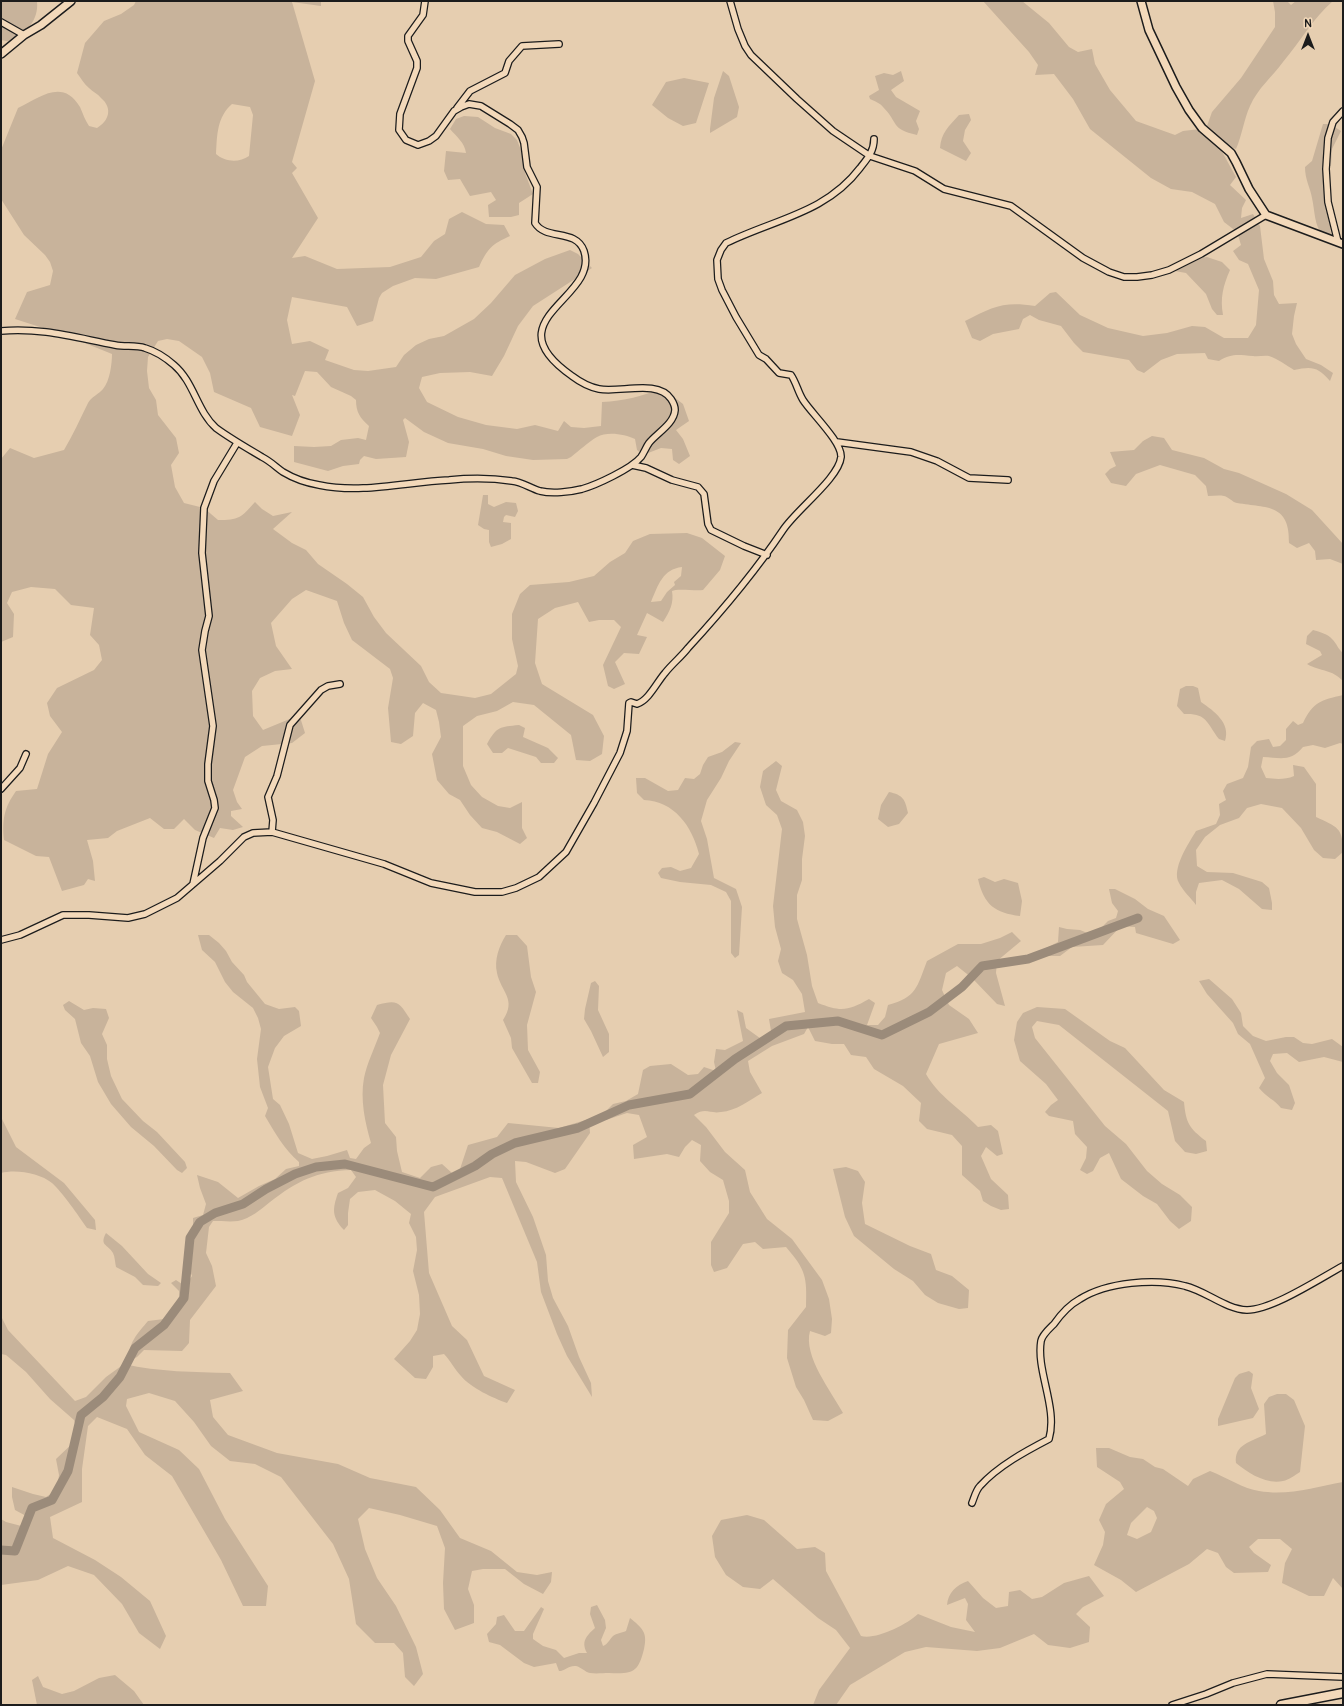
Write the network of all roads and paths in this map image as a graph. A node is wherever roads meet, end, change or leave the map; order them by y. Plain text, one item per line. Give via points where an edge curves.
1 (71, 1) edge
2 (425, 1) edge
3 (730, 1) edge
4 (1141, 1) edge
5 (1, 22) edge
6 (24, 35) junction
7 (559, 44) dead end
8 (1, 54) edge
9 (454, 111) junction
10 (1343, 112) edge
11 (874, 138) dead end
12 (870, 156) junction
13 (1266, 215) junction
14 (1340, 243) edge
15 (1, 331) edge
16 (837, 442) junction
17 (237, 443) junction
18 (642, 457) junction
19 (632, 465) junction
20 (646, 468) junction
21 (1008, 480) dead end
22 (767, 555) junction
23 (340, 684) dead end
24 (26, 754) dead end
25 (1, 789) edge
26 (272, 832) junction
27 (193, 884) junction
28 (1, 940) edge
29 (1343, 1266) edge
30 (972, 1503) dead end
31 (1343, 1677) edge
32 (1343, 1693) edge
33 (1172, 1705) edge
34 (1281, 1705) edge

1 - 6 street
2 - 9 street via 422,15 408,36 417,68 400,114 399,130 411,143 423,144 436,136
3 - 12 street via 738,29 751,55 833,131
4 - 13 street via 1149,30 1186,104 1202,128 1234,158 1249,189
5 - 6 street
6 - 8 street
7 - 9 street via 522,46 509,61 505,73 470,91
9 - 18 street via 464,105 481,106 518,130 524,143 527,169 537,187 535,223 542,231 571,237 583,248 585,260 582,275 548,316 543,326 542,336 546,351 568,373 591,387 614,390 651,388 662,391 672,400 675,407 673,417 649,443
10 - 14 street via 1332,122 1326,169 1328,202
11 - 12 street
12 - 13 street via 915,171 950,191 1011,206 1083,258 1124,277 1152,275 1169,270
12 - 16 street via 856,174 830,198 726,243 717,260 718,279 722,290 759,355 779,374 791,375 803,400
13 - 14 street
15 - 17 street via 34,330 151,350 177,368 212,424
16 - 21 street via 911,452 937,461 969,478
16 - 22 street via 841,457 834,472 823,487 791,519
17 - 19 street via 285,473 317,485 336,488 484,479 518,482 539,491 570,491 593,485
17 - 27 street via 214,481 204,508 202,553 209,616 202,650 213,726 208,781 215,808 203,838
18 - 19 street
18 - 20 street
19 - 20 street
20 - 22 street via 672,480 698,487 704,494 711,530
22 - 26 street via 643,701 637,704 629,703 623,744 594,803 566,852 529,883 502,892 462,890 431,883 384,864
23 - 26 street via 321,690 290,725 277,776 268,797 273,820
24 - 25 street via 16,775
26 - 27 street via 253,833 244,837
27 - 28 street via 177,898 145,914 128,918 63,915 20,935
29 - 30 street via 1268,1306 1248,1310 1232,1307 1187,1286 1167,1282 1141,1282 1097,1290 1080,1298 1064,1311 1041,1339 1041,1360 1052,1430 1049,1439 996,1472 979,1487
31 - 33 street via 1267,1674
32 - 34 main road

